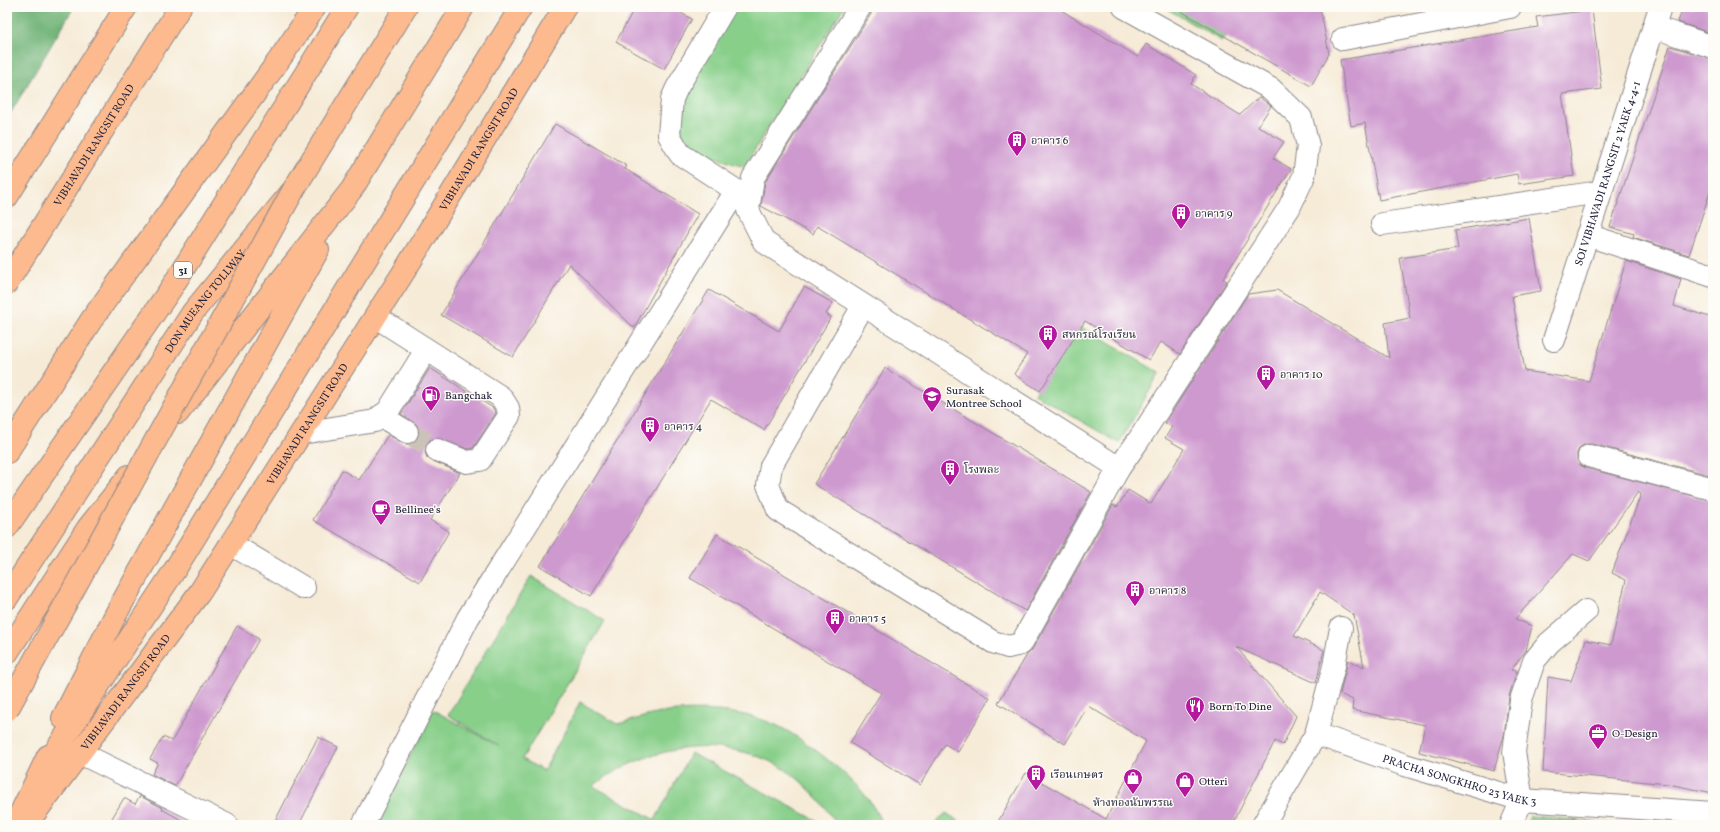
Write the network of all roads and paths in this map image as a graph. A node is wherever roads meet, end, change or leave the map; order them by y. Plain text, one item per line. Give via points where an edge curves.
1 (126, 7) edge
2 (180, 7) edge
3 (314, 7) edge
4 (347, 7) edge
5 (406, 7) edge
6 (463, 7) edge
7 (521, 7) edge
8 (566, 7) edge
9 (725, 7) edge
10 (860, 7) edge
11 (1124, 7) edge
12 (1510, 7) edge
13 (1660, 7) edge
14 (1654, 27) junction
15 (1343, 38) dead end
16 (1713, 48) edge
17 (294, 189) junction
18 (352, 189) junction
19 (1600, 192) junction
20 (743, 195) junction
21 (7, 197) edge
22 (1382, 224) dead end
23 (1586, 235) junction
24 (1713, 276) edge
25 (7, 283) edge
26 (863, 306) junction
27 (376, 317) junction
28 (1554, 340) dead end
29 (426, 350) junction
30 (381, 416) junction
31 (302, 432) junction
32 (407, 432) tunnel mouth
33 (437, 450) tunnel mouth
34 (7, 452) edge
35 (1589, 456) dead end
36 (1118, 468) junction
37 (1713, 489) edge
38 (7, 527) edge
39 (231, 544) junction
40 (304, 588) dead end
41 (7, 598) edge
42 (1586, 611) dead end
43 (1341, 628) dead end
44 (7, 653) edge
45 (7, 710) edge
46 (1316, 734) junction
47 (80, 753) junction
48 (43, 770) junction
49 (1522, 800) junction
50 (1713, 813) edge
51 (15, 825) edge
52 (26, 825) edge
53 (227, 825) edge
54 (363, 825) edge
55 (1263, 825) edge
56 (1511, 825) edge

1 - 21 main road
2 - 25 main road, VIBHAVADI RANGSIT ROAD
3 - 34 main road via 280,60 92,319
4 - 38 main road, 31 via 172,287
5 - 17 main road, DON MUEANG TOLLWAY
6 - 18 main road
7 - 48 main road via 174,571
8 - 27 main road, VIBHAVADI RANGSIT ROAD
9 - 20 street via 676,88 672,99 669,135 680,154
10 - 20 street
11 - 36 street via 1271,89 1301,118 1308,146 1304,176 1289,208 1143,434
12 - 15 street
13 - 14 street, SOI VIBHAVADI RANGSIT 2 YAEK 4-4-1
14 - 16 street
14 - 19 street, SOI VIBHAVADI RANGSIT 2 YAEK 4-4-1
17 - 41 main road, DON MUEANG TOLLWAY, bridge via 193,312
17 - 45 main road, bridge
18 - 44 main road via 88,528
18 - 48 main road via 88,666 62,721
19 - 22 street
19 - 23 street, SOI VIBHAVADI RANGSIT 2 YAEK 4-4-1
20 - 26 street via 764,242
20 - 54 street via 468,618
23 - 24 street
23 - 28 street, SOI VIBHAVADI RANGSIT 2 YAEK 4-4-1
26 - 36 street
26 - 36 street via 771,466 768,485 778,510 993,642 1008,647 1021,644
27 - 29 street
27 - 31 main road, VIBHAVADI RANGSIT ROAD
29 - 30 street via 388,411
29 - 33 street via 501,397 508,408 509,416 480,460 468,462
30 - 31 street via 375,421
30 - 32 street
31 - 39 main road, VIBHAVADI RANGSIT ROAD
35 - 37 street
39 - 40 street
39 - 47 main road, VIBHAVADI RANGSIT ROAD via 200,592
42 - 49 street via 1549,643 1534,661 1521,700 1514,752
43 - 46 street
46 - 49 street, PRACHA SONGKHRO 23 YAEK 3 via 1405,765
46 - 55 street
47 - 52 main road, VIBHAVADI RANGSIT ROAD
47 - 53 street
48 - 51 main road
49 - 50 street, PRACHA SONGKHRO 23 YAEK 3
49 - 56 street

